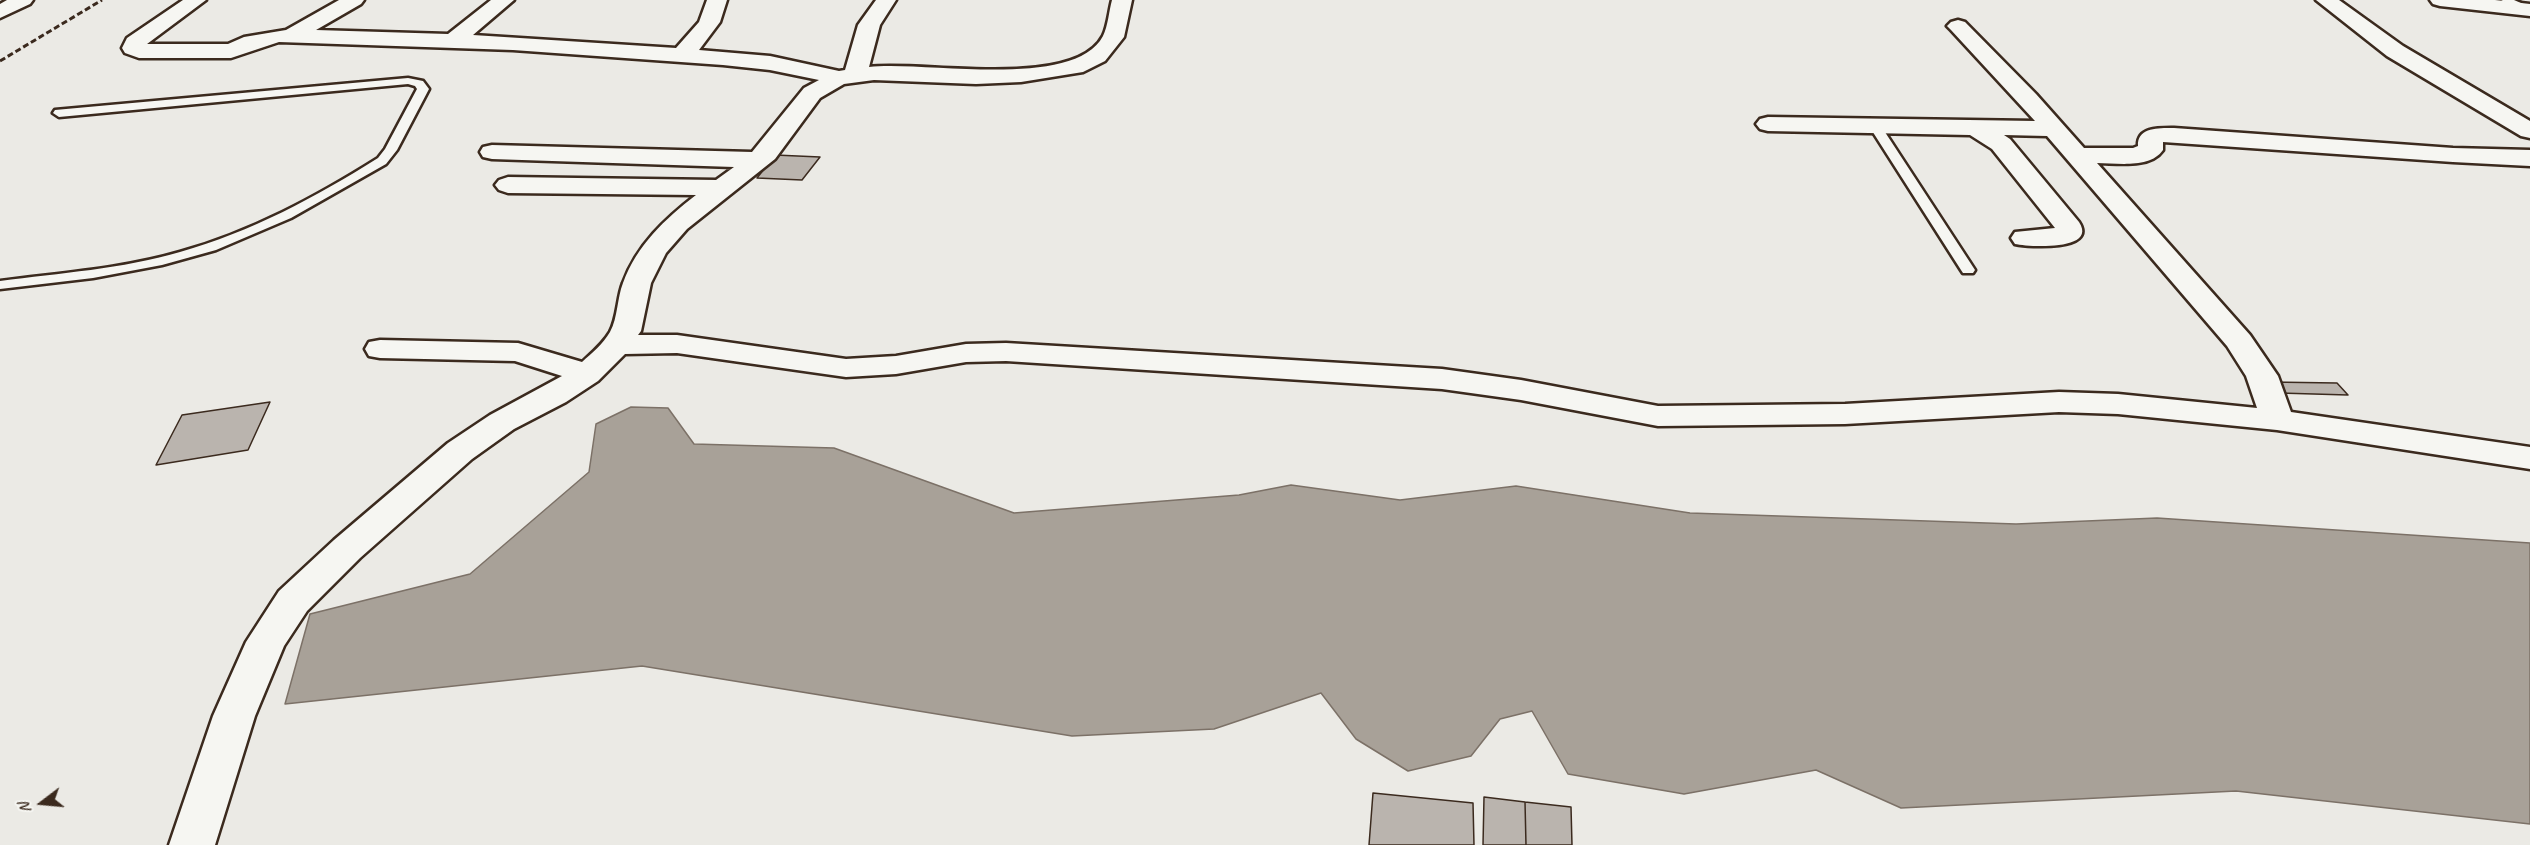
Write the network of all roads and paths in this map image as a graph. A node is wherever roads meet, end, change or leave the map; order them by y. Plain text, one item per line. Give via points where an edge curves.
1 (22, 0) edge
2 (196, 0) edge
3 (354, 0) edge
4 (504, 0) edge
5 (717, 0) edge
6 (886, 0) edge
7 (1122, 0) edge
8 (2326, 0) edge
9 (2440, 0) edge
10 (2506, 0) edge
11 (2528, 10) edge
12 (0, 12) edge
13 (1958, 26) dead end
14 (290, 36) junction
15 (455, 39) junction
16 (682, 55) junction
17 (847, 77) junction
18 (59, 113) dead end
19 (1768, 124) dead end
20 (1875, 126) junction
21 (1976, 128) junction
22 (2054, 129) junction
23 (2530, 131) edge
24 (492, 153) dead end
25 (2077, 155) junction
26 (2530, 158) edge
27 (758, 160) junction
28 (508, 185) dead end
29 (720, 188) junction
30 (2025, 238) dead end
31 (1968, 270) dead end
32 (0, 285) edge
33 (617, 345) junction
34 (380, 349) dead end
35 (587, 374) junction
36 (2277, 420) junction
37 (2530, 458) edge
38 (192, 845) edge

1 - 12 street
2 - 14 street via 133,48 217,53 265,38
3 - 14 street
4 - 15 street
5 - 16 street via 707,27
6 - 17 street via 869,25
7 - 17 street via 1113,37 1097,56 1075,67 976,78 874,74
8 - 23 street via 2395,51
9 - 11 street
10 - 11 lane
13 - 22 street
14 - 15 street
15 - 16 street
16 - 17 street via 788,65
17 - 27 street via 812,93 781,137
18 - 32 lane via 408,81 419,83 423,89 382,161 276,221 234,238 130,267
19 - 20 street
20 - 21 street
20 - 31 lane
21 - 22 street
21 - 30 street via 2001,144 2069,228 2069,234 2064,236
22 - 25 street
24 - 27 street
25 - 26 street via 2137,156 2151,150 2150,140 2158,135 2174,135
25 - 36 street via 2239,341 2262,376
27 - 29 street
28 - 29 street
29 - 33 street via 677,223 653,250 637,283 626,331
33 - 35 street
33 - 36 street via 677,344 846,368 1006,352 1300,369 1442,379 1658,416 1845,414 2059,402
34 - 35 street via 518,352
35 - 38 street via 502,422 460,451 293,601 266,642 234,716
36 - 37 street

